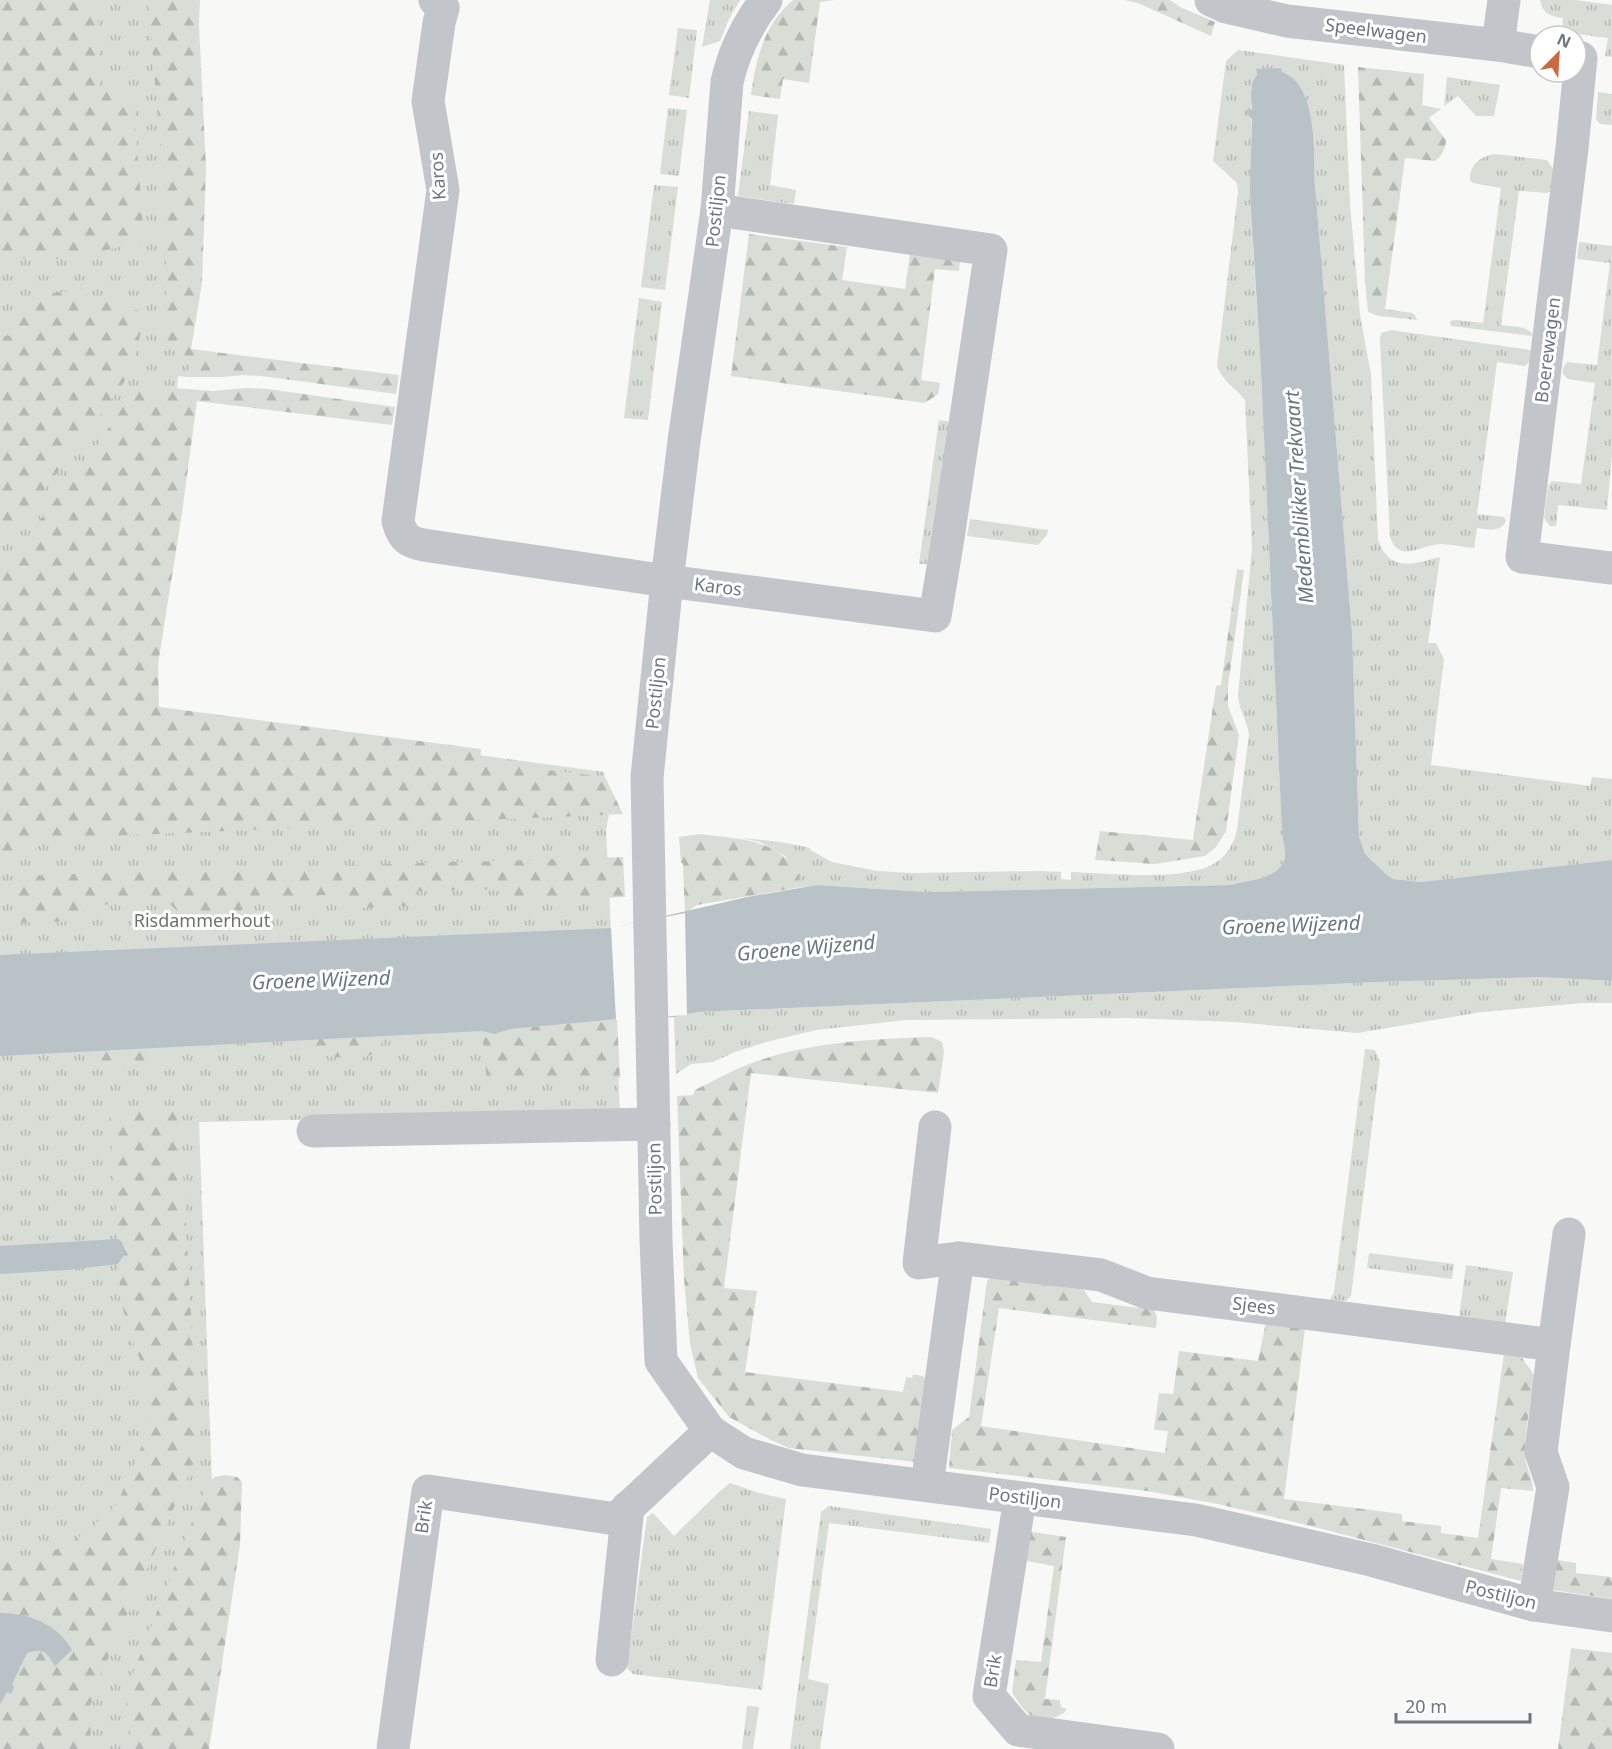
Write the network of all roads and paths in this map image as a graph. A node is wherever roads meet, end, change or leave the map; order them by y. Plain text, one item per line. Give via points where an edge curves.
1 (435, 0) edge
2 (766, 0) edge
3 (1211, 0) edge
4 (1504, 0) edge
5 (1498, 45) junction
6 (1528, 50) edge
7 (1578, 84) edge
8 (717, 210) junction
9 (1612, 568) edge
10 (667, 580) junction
11 (654, 1124) junction
12 (934, 1127) dead end
13 (313, 1131) dead end
14 (1569, 1234) dead end
15 (958, 1258) junction
16 (1554, 1345) junction
17 (710, 1431) junction
18 (927, 1485) junction
19 (1020, 1498) junction
20 (628, 1507) junction
21 (1534, 1605) junction
22 (1612, 1616) edge
23 (612, 1660) dead end
24 (393, 1749) edge
25 (1158, 1749) edge

1 - 10 street, Karos via 443,8 428,100 442,190 398,521 400,530 416,544
2 - 8 street, Postiljon via 743,35 727,82
3 - 5 street, Speelwagen via 1287,21
4 - 5 street
5 - 6 street
7 - 9 street, Boerewagen via 1522,557
8 - 10 street, Postiljon
8 - 10 street, Karos via 991,250 935,615
10 - 11 street, Postiljon via 647,777
11 - 13 street
11 - 17 street, Postiljon via 661,1361
12 - 15 street, Sjees via 919,1263
14 - 16 street
15 - 16 street, Sjees via 1101,1275 1148,1293
15 - 18 street
16 - 21 street via 1541,1452 1553,1486
17 - 18 street, Postiljon via 744,1453 802,1470
17 - 20 street, Brik
18 - 19 street, Postiljon
19 - 21 street, Postiljon via 1196,1520 1371,1560
19 - 25 street, Brik via 988,1696 1018,1730
20 - 23 street
20 - 24 street, Brik via 616,1519 428,1491
21 - 22 street, Postiljon

